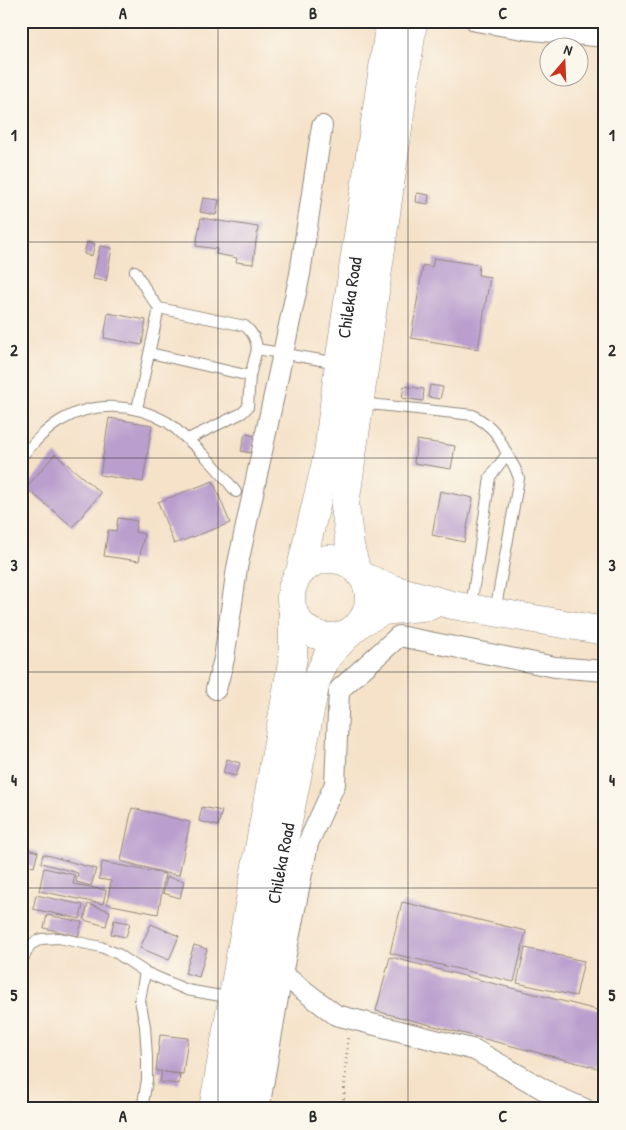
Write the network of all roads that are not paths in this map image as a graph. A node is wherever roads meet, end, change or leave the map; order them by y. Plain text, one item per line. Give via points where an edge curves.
1 (390, 21) edge
2 (413, 21) edge
3 (476, 21) edge
4 (605, 37) edge
5 (322, 126) dead end
6 (135, 271) dead end
7 (159, 308) junction
8 (257, 349) junction
9 (284, 353) junction
10 (150, 354) junction
11 (339, 363) junction
12 (250, 376) junction
13 (358, 403) junction
14 (137, 409) junction
15 (188, 439) junction
16 (507, 454) junction
17 (21, 457) edge
18 (236, 492) dead end
19 (300, 572) junction
20 (359, 572) junction
21 (472, 608) junction
22 (293, 610) junction
23 (356, 626) junction
24 (605, 630) edge
25 (605, 671) edge
26 (216, 689) dead end
27 (21, 963) edge
28 (145, 972) junction
29 (282, 974) junction
30 (233, 998) junction
31 (142, 1109) edge
32 (213, 1109) edge
33 (235, 1109) edge
34 (259, 1109) edge
35 (585, 1109) edge

1 - 11 main road, Chileka Road
2 - 13 main road, Chileka Road
3 - 4 street
5 - 9 street via 300,274
6 - 7 lane
7 - 8 lane via 245,326 252,332
7 - 10 lane
8 - 9 lane
8 - 12 lane
9 - 11 lane
9 - 26 street
10 - 12 lane
10 - 14 lane
11 - 19 main road, Chileka Road via 328,454
12 - 15 lane via 248,407
13 - 16 lane via 473,415 498,435
13 - 20 main road, Chileka Road via 345,505 350,546
14 - 15 lane via 168,422
14 - 17 lane via 117,406 85,410 60,420
15 - 18 lane via 211,460
16 - 21 lane via 490,477
16 - 21 lane via 519,478
19 - 20 main road via 317,561 327,559 347,562
19 - 22 main road, Chileka Road via 292,590
20 - 21 main road via 394,589
20 - 23 main road, Chileka Road via 368,590 369,605
21 - 23 main road via 383,611
21 - 24 main road
22 - 23 main road via 304,627 318,634 343,634
22 - 30 main road, Chileka Road via 293,657
23 - 33 main road, Chileka Road via 327,657 316,681
25 - 29 street via 555,666 400,636 338,690 334,784 308,843
27 - 28 lane via 30,945 42,939 58,938 101,947
28 - 30 lane via 187,990
28 - 31 lane via 140,1000 147,1057
29 - 34 street
29 - 35 street via 336,1015 475,1050 555,1096
30 - 32 main road, Chileka Road

